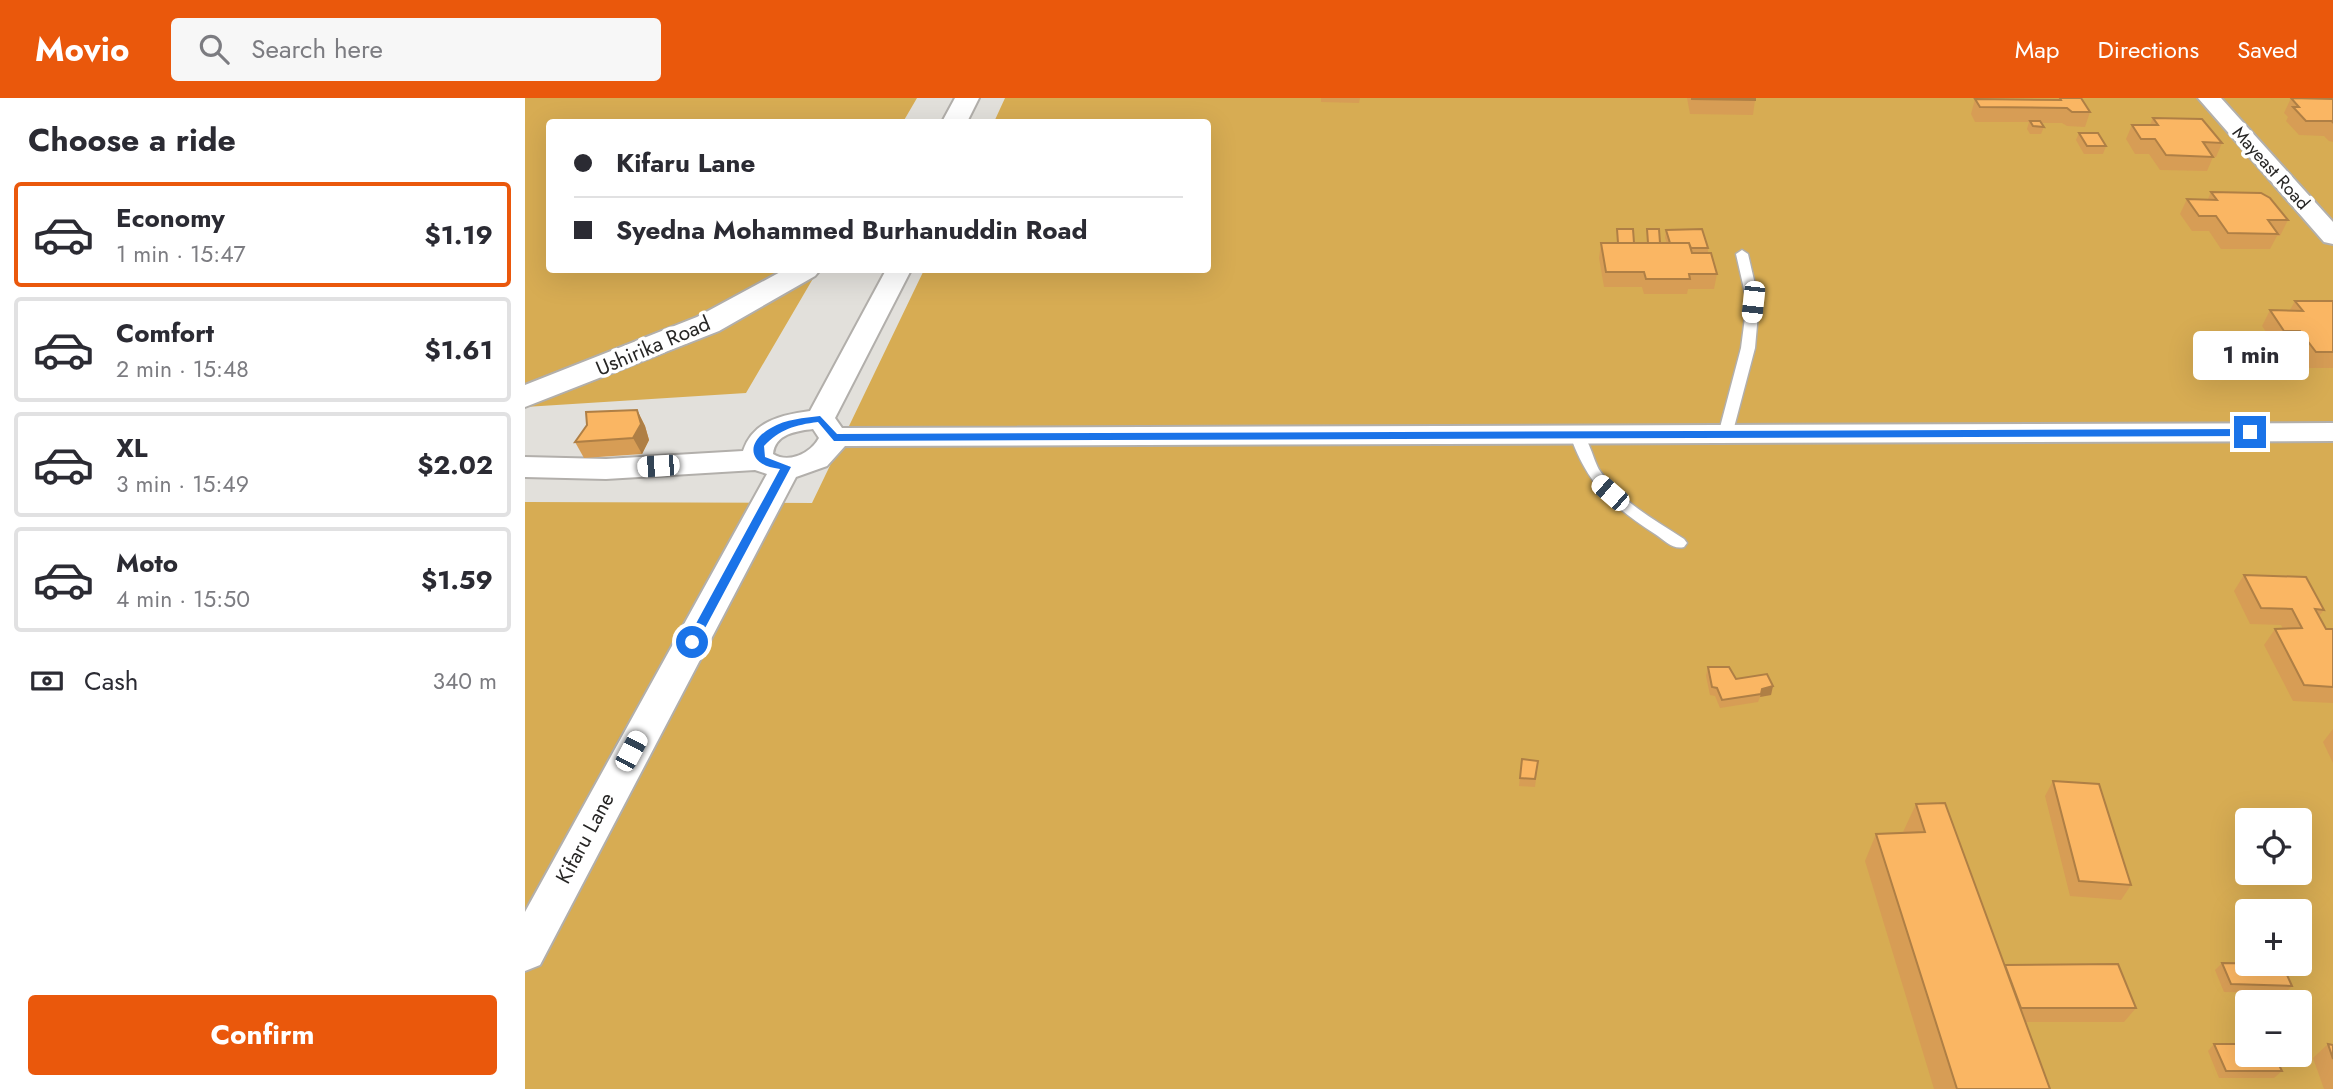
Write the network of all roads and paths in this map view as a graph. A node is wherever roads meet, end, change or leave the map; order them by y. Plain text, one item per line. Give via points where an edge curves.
1 (967, 98) edge
2 (2209, 98) edge
3 (956, 119) edge
4 (2333, 237) edge
5 (1742, 254) dead end
6 (800, 273) edge
7 (897, 273) edge
8 (525, 397) edge
9 (827, 428) junction
10 (2333, 432) edge
11 (1577, 435) junction
12 (1725, 435) junction
13 (774, 463) junction
14 (525, 467) edge
15 (1679, 543) dead end
16 (525, 952) edge

1 - 3 street
2 - 4 street, Mayeast Road
5 - 12 lane via 1753,302 1748,348
6 - 8 street, Ushirika Road via 708,324
7 - 9 street
9 - 11 street
9 - 13 street via 832,444 817,459
9 - 13 street, Kifaru Lane via 796,422 773,430 759,445 758,453
10 - 12 street
11 - 12 street
11 - 15 lane via 1587,466 1599,484
13 - 14 street
13 - 16 street, Kifaru Lane

